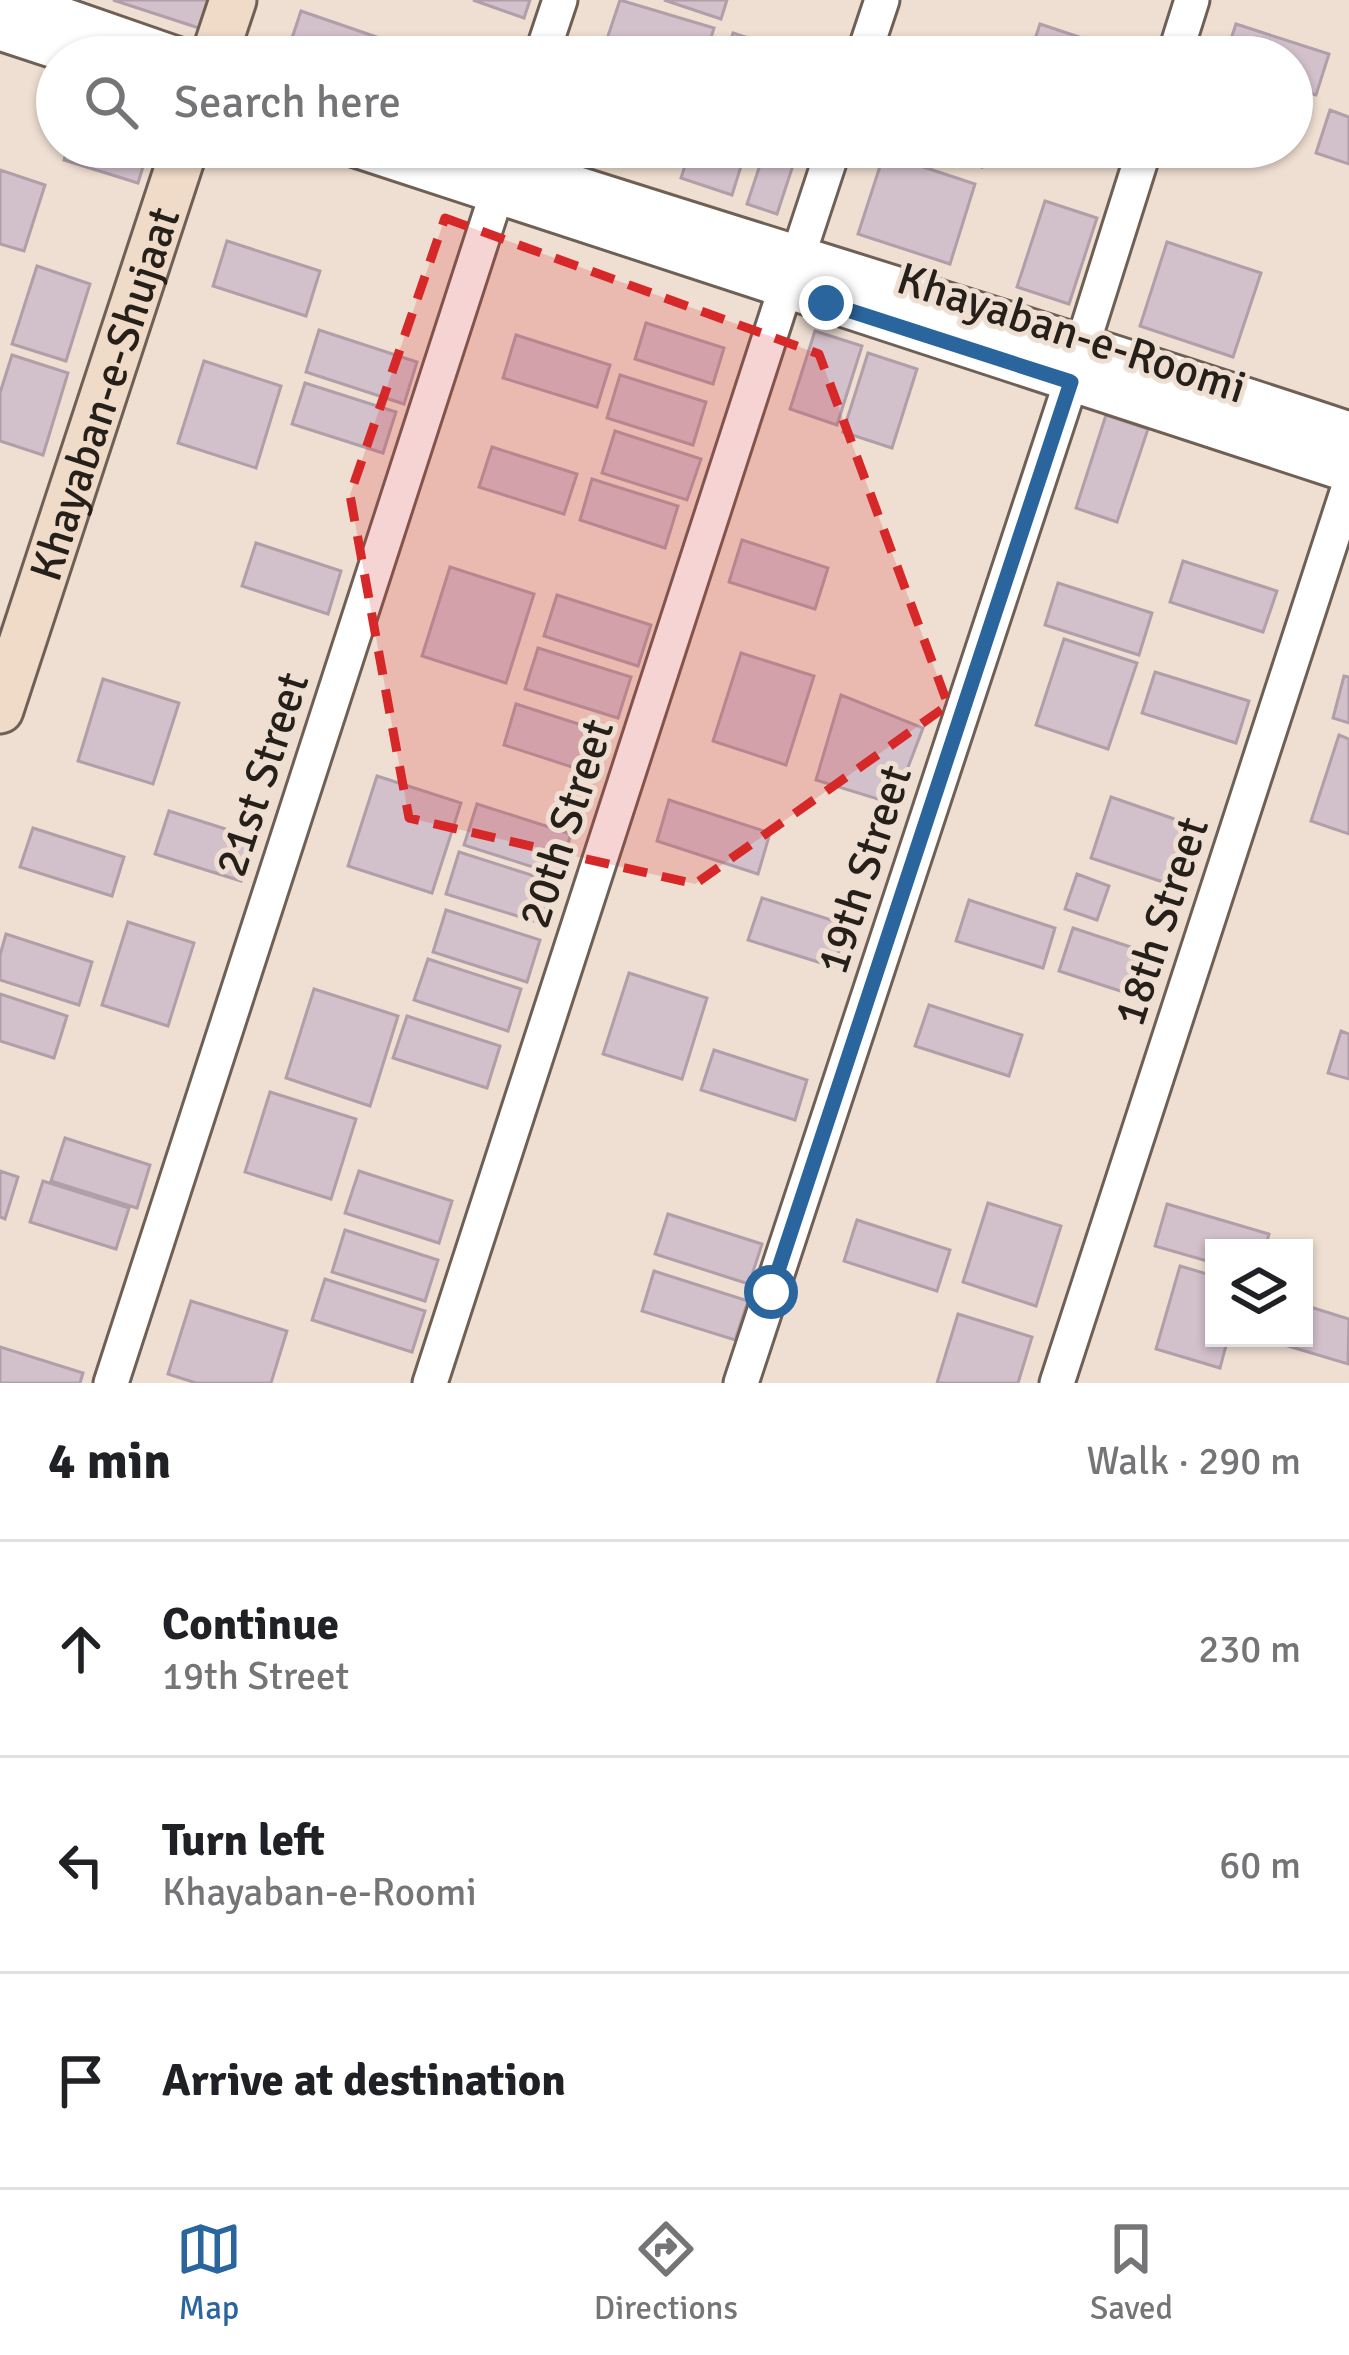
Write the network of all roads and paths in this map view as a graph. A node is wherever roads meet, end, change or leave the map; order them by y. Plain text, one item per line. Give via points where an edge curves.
1 (12, 0) edge
2 (233, 0) edge
3 (560, 0) edge
4 (882, 0) edge
5 (1192, 0) edge
6 (0, 30) edge
7 (116, 36) edge
8 (221, 36) edge
9 (548, 36) edge
10 (870, 36) edge
11 (1181, 36) edge
12 (36, 42) edge
13 (178, 168) edge
14 (505, 168) edge
15 (827, 168) edge
16 (1138, 168) edge
17 (791, 274) junction
18 (1083, 343) junction
19 (1071, 382) junction
20 (1349, 432) edge
21 (1349, 472) edge
22 (1349, 486) edge
23 (0, 710) edge
24 (111, 1383) edge
25 (430, 1383) edge
26 (741, 1383) edge
27 (1057, 1383) edge

1 - 7 street
2 - 8 main road
3 - 9 street
4 - 10 street
5 - 11 street
6 - 12 street
13 - 23 main road, Khayaban-e-Shujaat
14 - 17 street, Khayaban-e-Roomi
14 - 24 street, 21st Street
15 - 17 street, 20th Street
16 - 18 street
17 - 18 street, Khayaban-e-Roomi
17 - 19 street, Khayaban-e-Roomi
17 - 25 street, 20th Street
18 - 20 street, Khayaban-e-Roomi
19 - 21 street, Khayaban-e-Roomi
19 - 26 street, 19th Street
22 - 27 street, 18th Street

